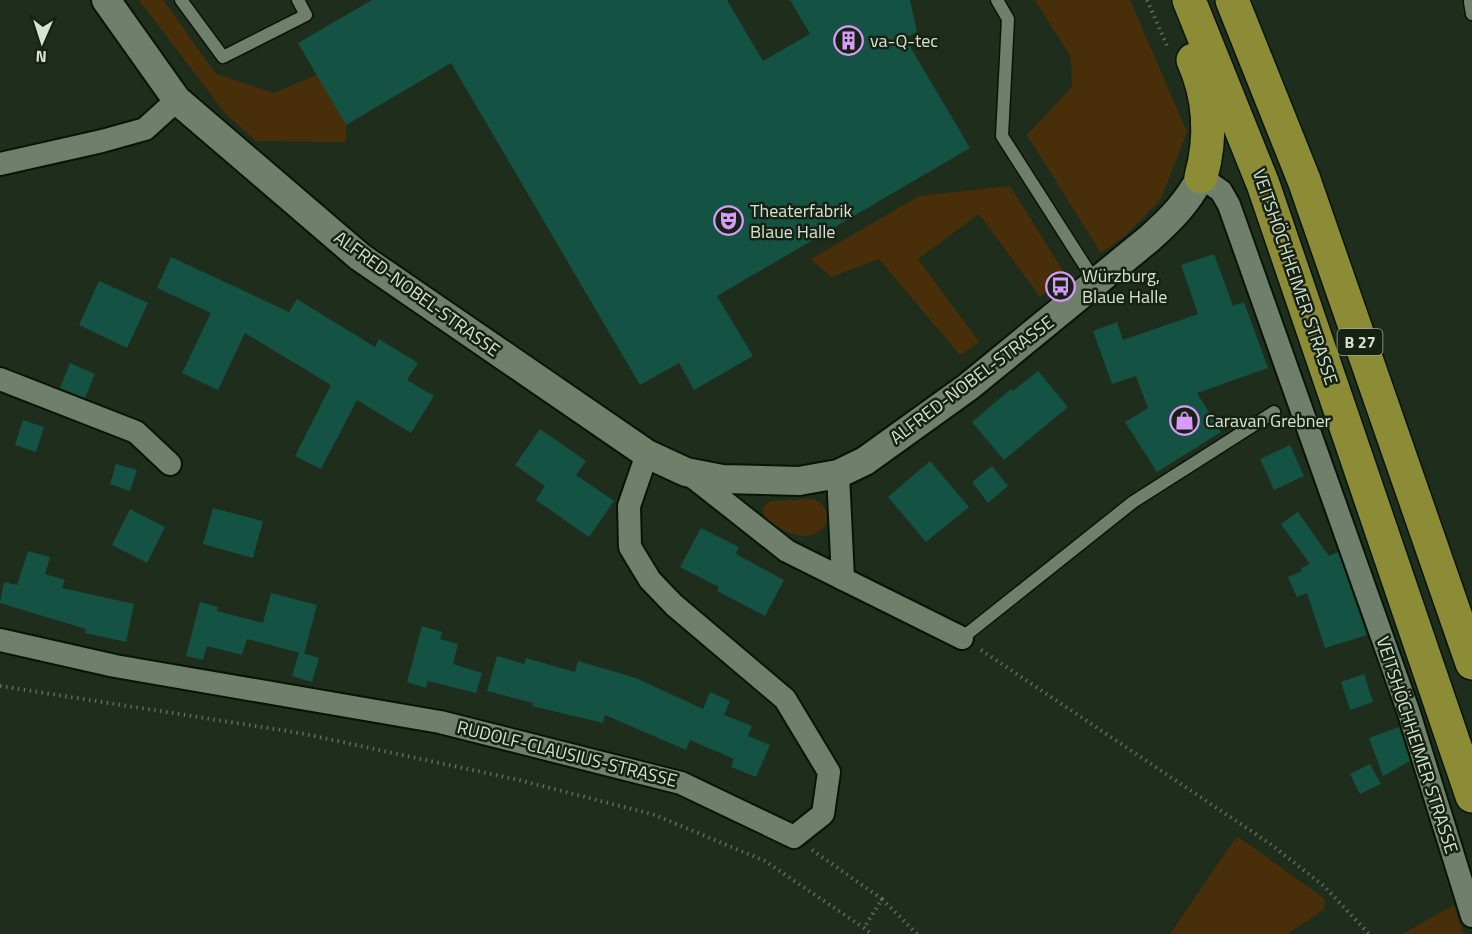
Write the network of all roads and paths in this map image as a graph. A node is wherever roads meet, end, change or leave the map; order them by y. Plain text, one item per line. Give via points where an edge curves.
1 (106, 0) edge
2 (181, 0) edge
3 (298, 0) edge
4 (997, 0) edge
5 (1168, 0) edge
6 (1189, 0) edge
7 (1237, 12) edge
8 (177, 100) junction
9 (0, 164) edge
10 (1201, 177) junction
11 (1096, 283) junction
12 (0, 379) edge
13 (1274, 412) dead end
14 (646, 454) junction
15 (170, 464) dead end
16 (686, 472) junction
17 (838, 474) junction
18 (843, 579) junction
19 (962, 638) junction
20 (0, 640) edge
21 (1472, 663) edge
22 (0, 686) edge
23 (1472, 796) edge
24 (794, 837) junction
25 (882, 899) junction
26 (1472, 916) edge
27 (864, 928) junction
28 (871, 934) edge
29 (917, 934) edge
30 (1369, 934) edge

1 - 8 street, ALFRED-NOBEL-STRASSE
2 - 3 lane via 223,57 306,15
4 - 11 lane via 1008,19 1002,136
5 - 10 highway via 1202,80 1209,142
6 - 23 highway, VEITSHÖCHHEIMER STRASSE / B 27 via 1263,184
7 - 21 highway, B 27 via 1304,180
8 - 9 street via 145,129
8 - 14 street, ALFRED-NOBEL-STRASSE via 360,257
10 - 11 street, ALFRED-NOBEL-STRASSE via 1177,214
10 - 26 street, VEITSHÖCHHEIMER STRASSE via 1221,191 1229,205 1409,713
11 - 17 street, ALFRED-NOBEL-STRASSE via 968,387 865,461
12 - 15 street via 136,432
13 - 19 lane via 1133,502
14 - 16 street, ALFRED-NOBEL-STRASSE
14 - 24 street via 629,506 630,547 650,580 674,605 785,699 830,772 823,814
16 - 17 street, ALFRED-NOBEL-STRASSE via 722,479 799,481
16 - 18 street, ALFRED-NOBEL-STRASSE via 787,551
17 - 18 street
18 - 19 street, ALFRED-NOBEL-STRASSE
19 - 30 path via 1269,843 1324,886
20 - 24 street, RUDOLF-CLAUSIUS-STRASSE via 115,666 440,722 681,783
22 - 27 path via 300,734 519,780 655,815 765,861
24 - 25 path
25 - 27 path
25 - 29 path
27 - 28 path

